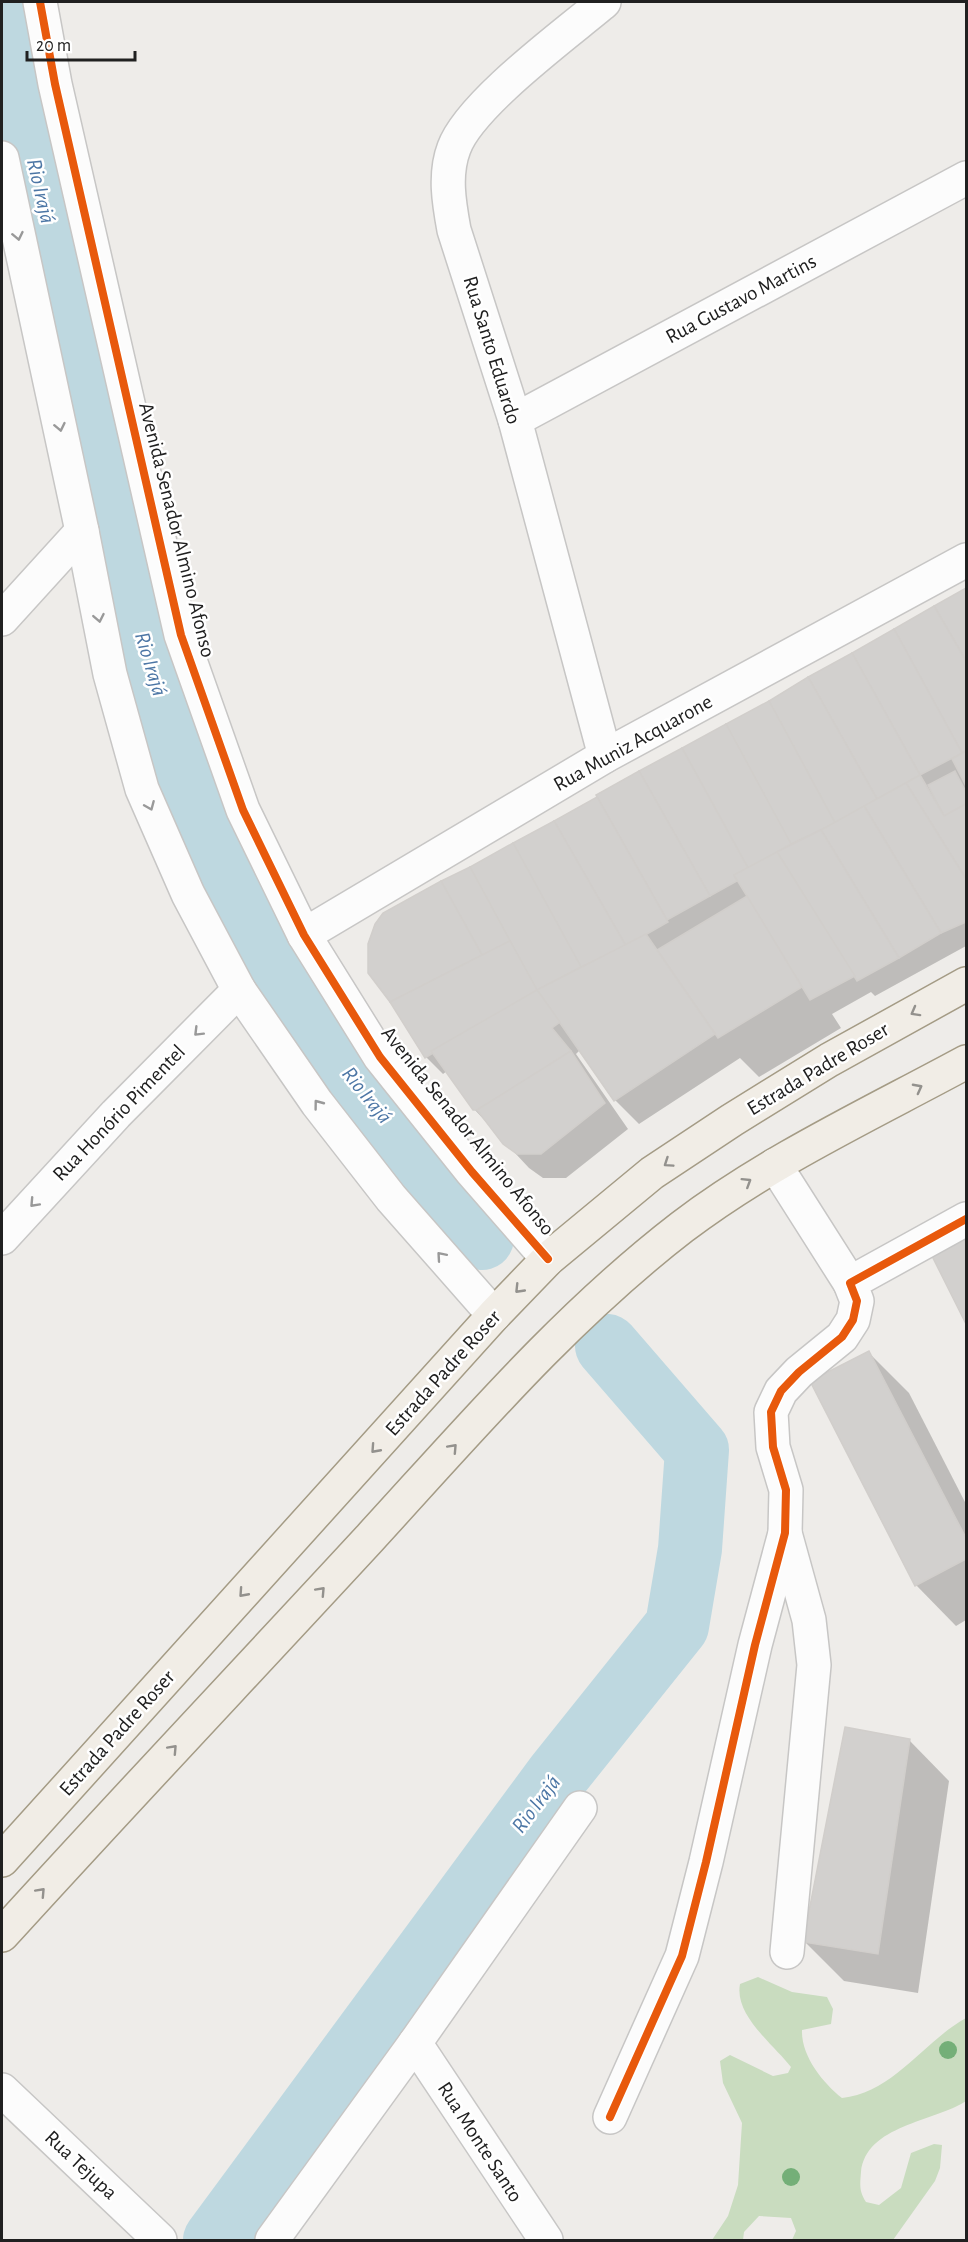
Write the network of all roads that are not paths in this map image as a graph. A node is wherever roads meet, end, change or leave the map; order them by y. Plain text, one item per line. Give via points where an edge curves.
1 (40, 2) edge
2 (604, 2) edge
3 (2, 158) edge
4 (966, 178) edge
5 (514, 420) junction
6 (82, 531) junction
7 (966, 560) edge
8 (2, 619) edge
9 (605, 756) junction
10 (304, 935) junction
11 (966, 984) edge
12 (239, 990) junction
13 (966, 1062) edge
14 (775, 1165) junction
15 (966, 1219) edge
16 (2, 1238) edge
17 (548, 1258) junction
18 (850, 1283) junction
19 (494, 1315) junction
20 (785, 1533) junction
21 (580, 1808) dead end
22 (2, 1860) edge
23 (2, 1935) edge
24 (787, 1952) dead end
25 (415, 2043) junction
26 (2, 2090) edge
27 (610, 2117) dead end
28 (160, 2241) edge
29 (272, 2241) edge
30 (546, 2241) edge

1 - 10 street, Avenida Senador Almino Afonso via 55,84 181,635 243,810
2 - 5 street, Rua Santo Eduardo via 470,119 454,148 448,176 454,230
3 -> 6 street
4 - 5 street, Rua Gustavo Martins
5 - 9 street, Rua Santo Eduardo
6 - 8 street
6 -> 12 street via 110,674 142,789 188,894
7 - 9 street, Rua Muniz Acquarone
9 - 10 street, Rua Muniz Acquarone
10 - 17 street, Avenida Senador Almino Afonso via 380,1057 472,1172
11 -> 17 main road, Estrada Padre Roser via 829,1060 724,1125 652,1173
12 -> 16 street, Rua Honório Pimentel via 116,1114
19 -> 12 street via 384,1190 317,1103
14 -> 13 main road
14 - 18 street
23 -> 14 main road via 552,1342 626,1272 681,1228
15 - 18 street
17 -> 19 main road, Estrada Padre Roser
18 - 20 street via 856,1301 853,1320 842,1336 781,1391 771,1412 773,1447 786,1490
19 -> 22 main road, Estrada Padre Roser
20 - 24 street via 809,1620 814,1665
20 - 27 street via 749,1667 682,1956
21 - 25 street
25 - 29 street
25 - 30 street, Rua Monte Santo
26 - 28 street, Rua Tejupa

